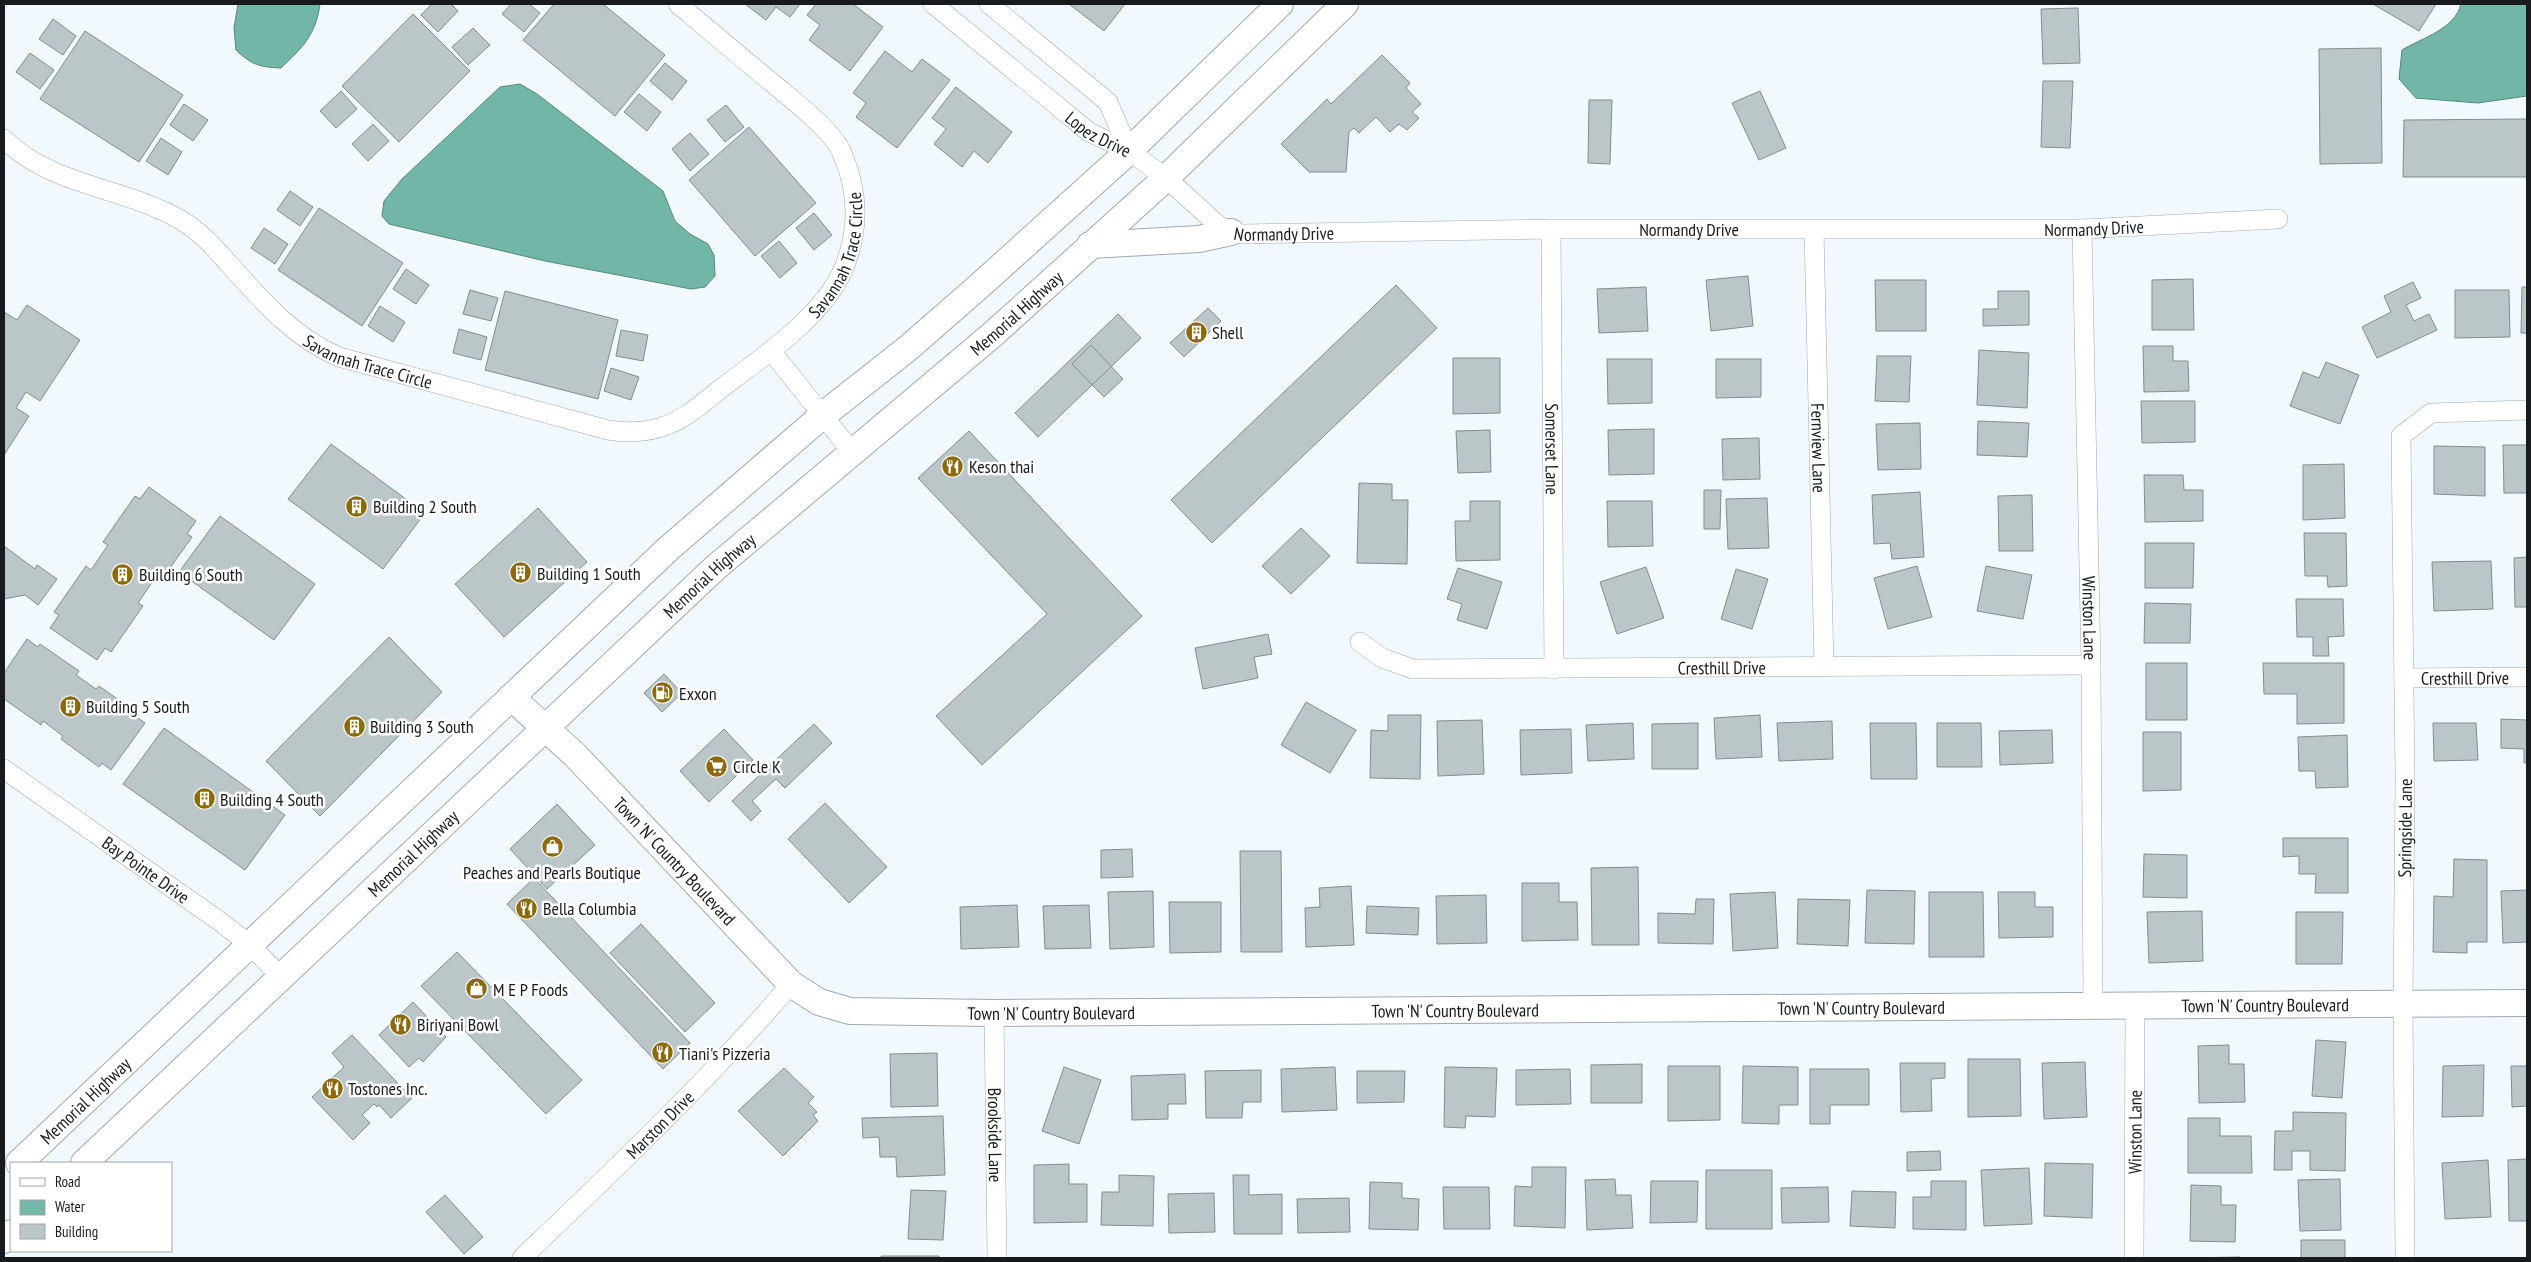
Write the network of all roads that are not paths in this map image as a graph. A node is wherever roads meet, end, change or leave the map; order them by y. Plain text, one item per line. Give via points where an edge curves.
1 (678, 4) edge
2 (932, 4) edge
3 (989, 4) edge
4 (1280, 4) edge
5 (1345, 4) edge
6 (4, 139) edge
7 (1129, 151) junction
8 (1166, 178) junction
9 (2278, 219) dead end
10 (1551, 229) junction
11 (2082, 229) junction
12 (1814, 230) junction
13 (1231, 232) junction
14 (1090, 245) junction
15 (771, 351) junction
16 (2527, 410) edge
17 (822, 416) junction
18 (852, 452) junction
19 (1360, 642) dead end
20 (2091, 665) junction
21 (1824, 666) junction
22 (1554, 669) junction
23 (2527, 677) edge
24 (2404, 678) junction
25 (512, 697) junction
26 (545, 726) junction
27 (4, 769) edge
28 (249, 944) junction
29 (281, 977) junction
30 (791, 984) junction
31 (2527, 1003) edge
32 (2403, 1004) junction
33 (2093, 1006) junction
34 (2135, 1006) junction
35 (994, 1013) junction
36 (20, 1162) edge
37 (85, 1162) edge
38 (522, 1258) edge
39 (997, 1258) edge
40 (2134, 1258) edge
41 (2405, 1258) edge

1 - 15 street, Savannah Trace Circle via 814,118 841,150 855,188 856,225 843,270 822,304
2 - 7 street, Lopez Drive via 1089,132
3 - 7 street, Lopez Drive via 1108,102
4 - 7 main road, Memorial Highway
5 - 8 main road, Memorial Highway
6 - 15 street, Savannah Trace Circle via 24,156 49,170 146,202 180,219 202,236 288,326 321,349 339,357 608,430 628,432 653,430 680,419
7 - 8 street, Normandy Drive
7 - 17 main road, Memorial Highway via 907,349
8 - 13 street, Normandy Drive via 1206,215
8 - 14 main road, Memorial Highway
9 - 11 street, Normandy Drive
10 - 12 street, Normandy Drive
10 - 13 street, Normandy Drive via 1254,235
10 - 22 street, Somerset Lane
11 - 12 street, Normandy Drive
11 - 20 street, Winston Lane
12 - 21 street, Fernview Lane
13 - 14 main road via 1199,239
14 - 18 main road, Memorial Highway via 992,335
15 - 17 street
16 - 24 street, Springside Lane via 2431,413 2401,436
17 - 18 street
17 - 25 main road, Memorial Highway via 668,549
18 - 26 main road, Memorial Highway via 715,568
19 - 22 street, Cresthill Drive via 1382,658 1413,669
20 - 21 street, Cresthill Drive
20 - 33 street, Winston Lane
21 - 22 street, Cresthill Drive
23 - 24 street, Cresthill Drive
24 - 32 street, Springside Lane
25 - 26 main road, Town 'N' Country Boulevard
25 - 28 main road, Memorial Highway
26 - 29 main road, Memorial Highway
26 - 30 main road, Town 'N' Country Boulevard
27 - 28 street, Bay Pointe Drive
28 - 29 street, Bay Pointe Drive
28 - 36 main road, Memorial Highway
29 - 37 main road, Memorial Highway
30 - 35 main road, Town 'N' Country Boulevard via 819,1002 850,1011
30 - 38 street, Marston Drive via 649,1135
31 - 32 main road, Town 'N' Country Boulevard
32 - 34 main road, Town 'N' Country Boulevard
32 - 41 street, Springside Lane
33 - 34 main road, Town 'N' Country Boulevard
33 - 35 main road, Town 'N' Country Boulevard
34 - 40 street, Winston Lane
35 - 39 street, Brookside Lane

